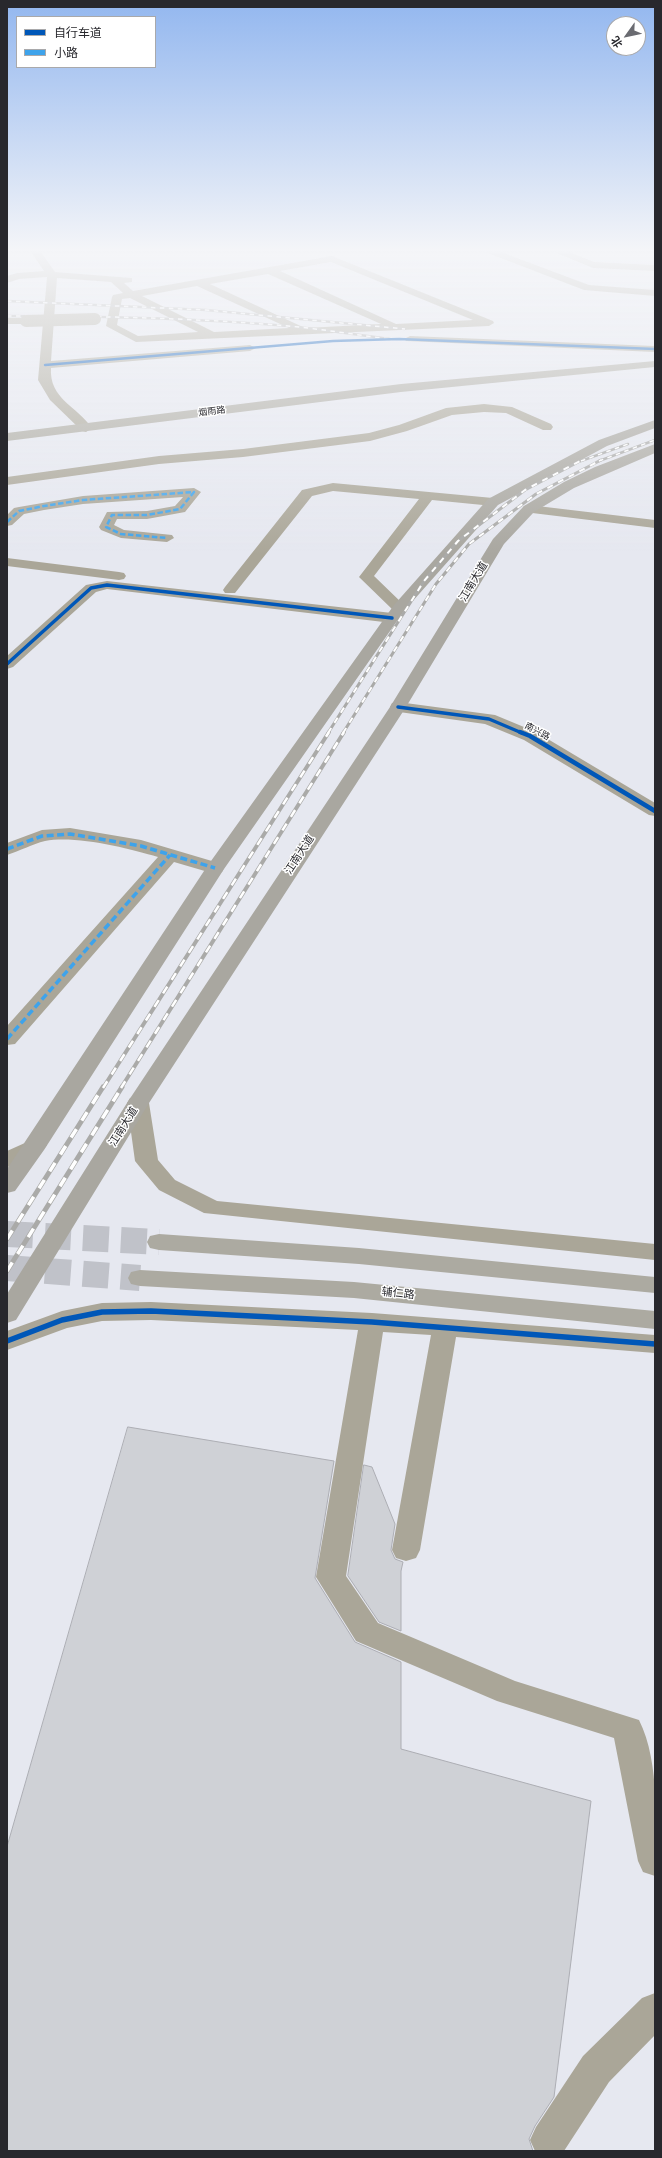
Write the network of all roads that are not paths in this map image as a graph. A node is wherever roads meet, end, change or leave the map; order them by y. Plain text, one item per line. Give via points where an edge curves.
1 (46, 353) edge
2 (193, 353) edge
3 (655, 356) edge
4 (655, 364) edge
5 (45, 365) junction
6 (83, 424) junction
7 (655, 424) edge
8 (547, 427) dead end
9 (7, 428) edge
10 (7, 437) edge
11 (652, 451) edge
12 (7, 481) edge
13 (429, 495) junction
14 (493, 502) junction
15 (529, 509) junction
16 (7, 522) edge
17 (655, 524) edge
18 (167, 538) dead end
19 (7, 562) edge
20 (230, 590) junction
21 (397, 612) junction
22 (7, 664) edge
23 (398, 707) junction
24 (655, 811) edge
25 (7, 849) edge
26 (170, 855) junction
27 (215, 868) junction
28 (7, 1038) edge
29 (138, 1103) junction
30 (36, 1145) junction
31 (7, 1160) edge
32 (7, 1186) edge
33 (159, 1242) tunnel mouth
34 (655, 1252) edge
35 (140, 1278) tunnel mouth
36 (655, 1285) edge
37 (7, 1314) edge
38 (655, 1320) edge
39 (372, 1322) junction
40 (445, 1328) junction
41 (7, 1341) edge
42 (655, 1344) edge
43 (406, 1550) dead end
44 (655, 1860) edge
45 (655, 2010) edge
46 (548, 2140) dead end

1 - 5 street
2 - 5 street
3 - 6 main road, 烟雨路 via 393,380
4 - 6 main road, 烟雨路 via 401,388
5 - 6 street via 44,380 54,397
6 - 9 main road, 烟雨路
6 - 10 main road, 烟雨路
7 - 14 highway via 603,443
8 - 12 street via 508,410 484,408 450,411 370,437 243,453 159,460
11 - 15 highway, 江南大道 via 588,476
13 - 14 street
13 - 20 street via 333,487 307,493
13 - 21 street via 366,577
14 - 21 highway
15 - 17 street
15 - 23 highway, 江南大道 via 498,542
16 - 18 street via 19,511 44,506 83,500 194,492 180,509 147,515 112,515 106,527 121,534
19 - 20 street
20 - 21 street
21 - 22 street via 107,585 91,588
21 - 27 highway
23 - 24 street, 南兴路 via 489,719 530,736
23 - 29 highway, 江南大道
25 - 26 street via 42,836 70,834 141,846
26 - 27 street
26 - 28 street
27 - 30 highway
29 - 34 street via 147,1161 167,1185 212,1208
29 - 37 highway, 江南大道
30 - 31 street
30 - 32 highway
33 - 36 main road via 359,1256
35 - 38 main road, 辅仁路 via 354,1290
39 - 40 street
39 - 41 street via 151,1311 102,1312 62,1320
39 - 44 street via 331,1577 367,1632 508,1692 628,1729
40 - 42 street
40 - 43 street
45 - 46 street via 596,2069

